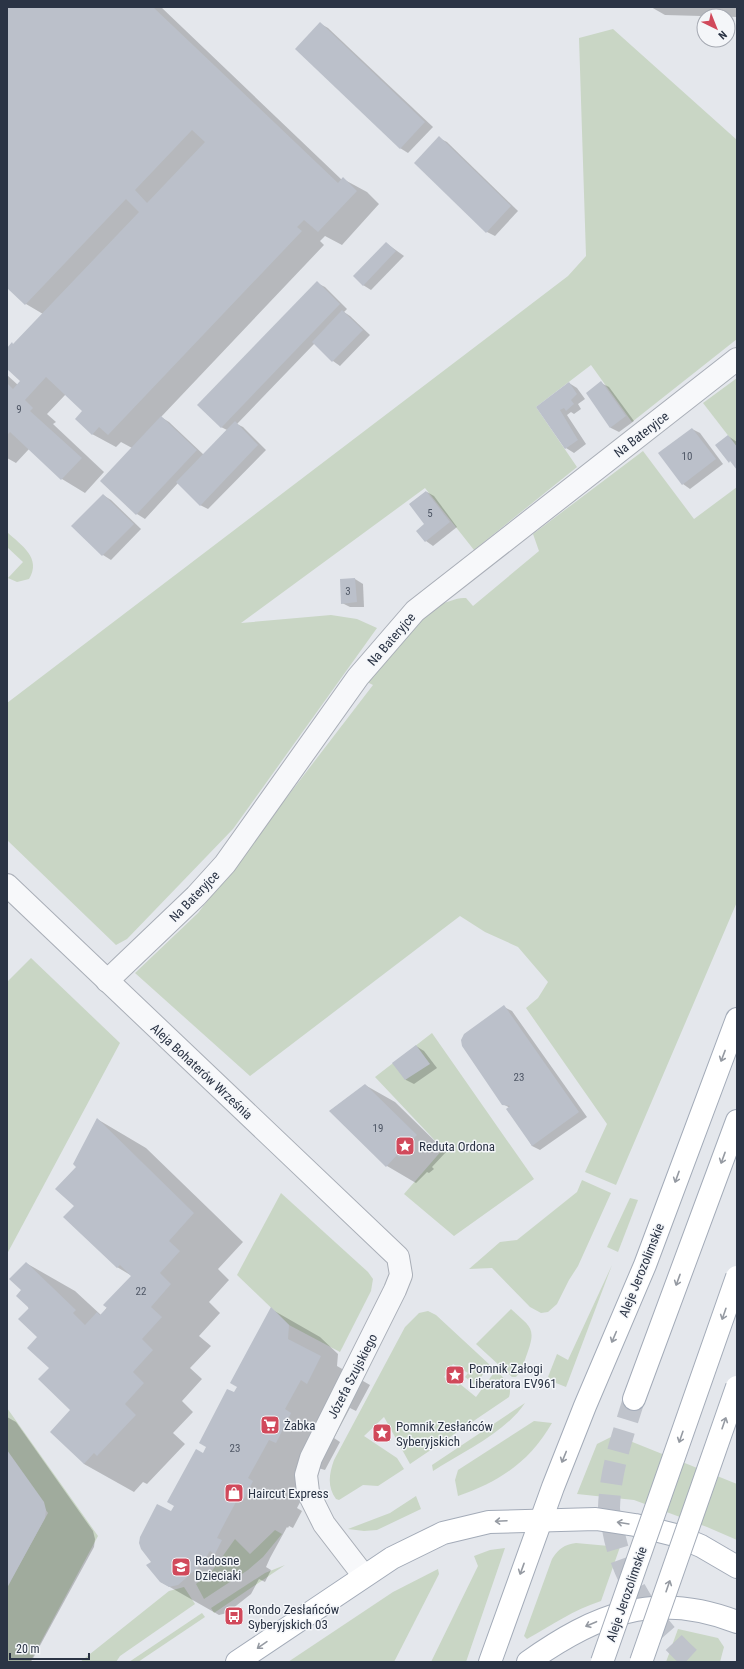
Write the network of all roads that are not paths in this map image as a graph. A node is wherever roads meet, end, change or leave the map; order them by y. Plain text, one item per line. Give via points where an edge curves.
1 (737, 359) edge
2 (7, 885) edge
3 (107, 981) junction
4 (737, 1019) edge
5 (737, 1121) edge
6 (398, 1257) joint
7 (737, 1277) edge
8 (737, 1387) edge
9 (634, 1399) tunnel mouth
10 (540, 1520) junction
11 (737, 1567) edge
12 (364, 1576) junction
13 (737, 1622) edge
14 (237, 1662) edge
15 (490, 1662) edge
16 (528, 1662) edge
17 (602, 1662) edge
18 (641, 1662) edge

1 - 3 street, Na Bateryjce via 415,611 358,677 225,864 196,896
2 - 3 street, Aleja Bohaterów Września
3 - 6 street, Aleja Bohaterów Września
4 -> 10 main road, Aleje Jerozolimskie via 645,1265 584,1406
5 -> 9 main road
6 - 12 street, Józefa Szujskiego via 401,1275 395,1290 311,1458 306,1475 308,1492 324,1524
7 -> 17 main road, Aleje Jerozolimskie, bridge
18 -> 8 main road, bridge
11 -> 10 main road via 701,1546 635,1525 596,1519
10 -> 12 main road via 490,1522 443,1533 392,1558
10 -> 15 main road, Aleje Jerozolimskie
12 -> 14 main road
13 -> 16 main road via 666,1606 637,1609 588,1625 555,1642

